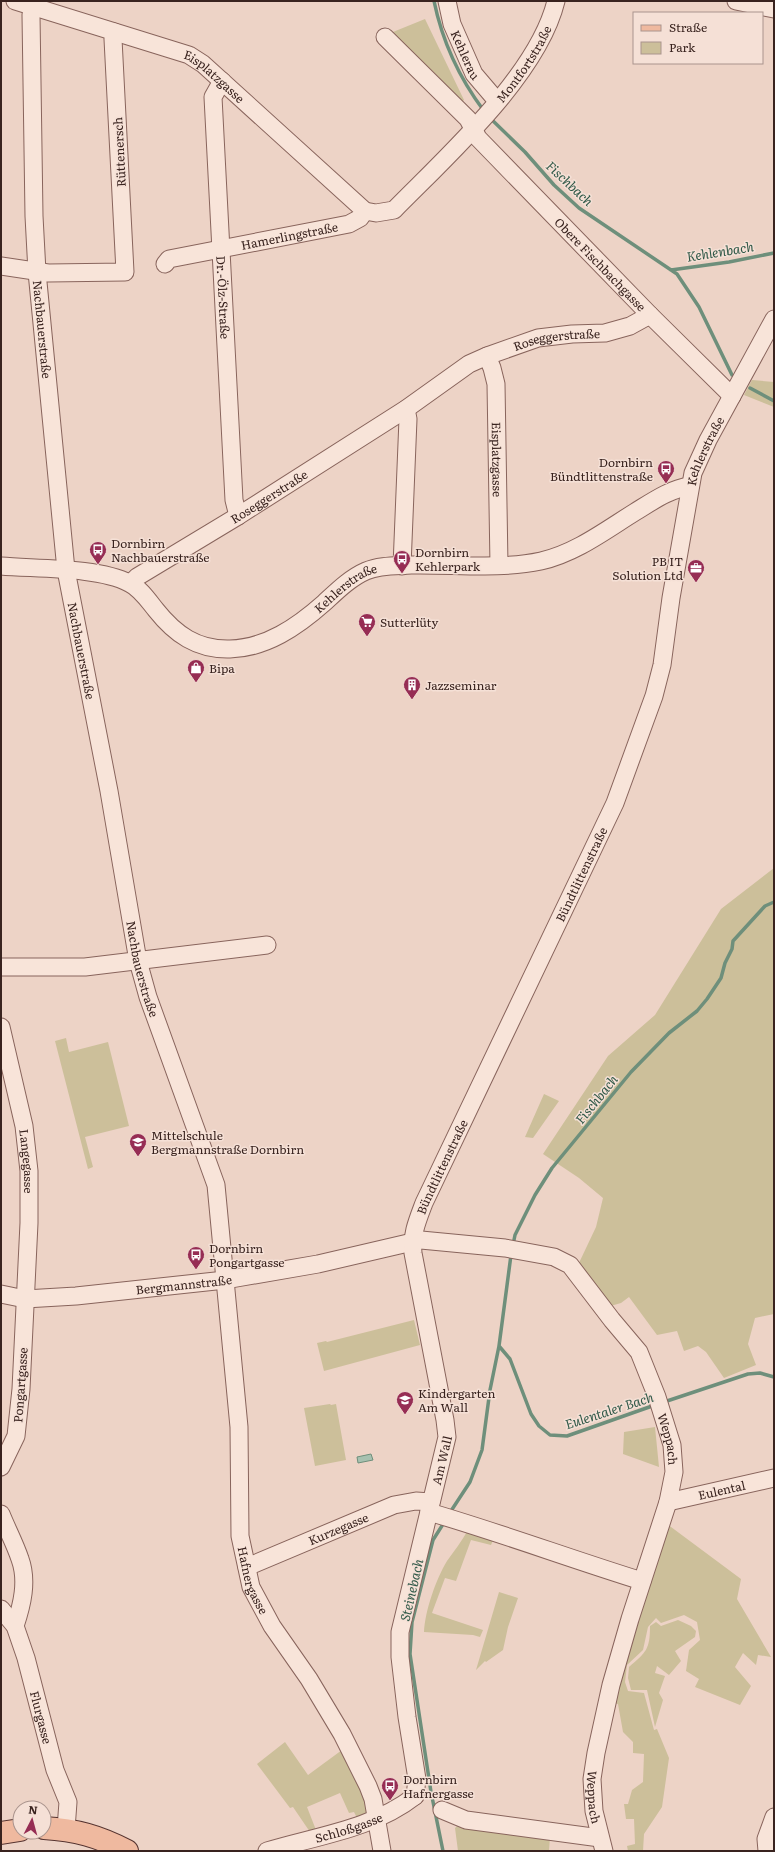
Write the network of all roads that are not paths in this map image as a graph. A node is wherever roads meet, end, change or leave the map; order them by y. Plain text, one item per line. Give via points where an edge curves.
1 (15, 1) edge
2 (447, 1) edge
3 (556, 1) edge
4 (736, 1) edge
5 (34, 7) junction
6 (774, 9) edge
7 (114, 32) junction
8 (385, 37) dead end
9 (222, 81) junction
10 (495, 103) junction
11 (477, 124) junction
12 (371, 212) junction
13 (220, 248) junction
14 (164, 264) dead end
15 (1, 266) edge
16 (37, 272) junction
17 (650, 315) junction
18 (774, 319) edge
19 (487, 356) junction
20 (732, 396) junction
21 (406, 408) junction
22 (690, 486) junction
23 (238, 516) junction
24 (499, 565) junction
25 (1, 566) edge
26 (402, 566) junction
27 (66, 570) junction
28 (131, 583) junction
29 (267, 944) dead end
30 (138, 961) junction
31 (1, 967) edge
32 (1, 1027) edge
33 (412, 1243) junction
34 (225, 1280) junction
35 (1, 1294) edge
36 (25, 1299) junction
37 (1, 1467) edge
38 (774, 1478) edge
39 (668, 1502) junction
40 (433, 1510) junction
41 (1, 1514) edge
42 (247, 1567) junction
43 (642, 1581) junction
44 (1, 1609) edge
45 (15, 1626) junction
46 (420, 1799) joint
47 (442, 1810) dead end
48 (774, 1816) edge
49 (376, 1818) junction
50 (52, 1828) edge
51 (66, 1829) junction
52 (12, 1831) edge
53 (1, 1833) edge
54 (602, 1844) edge
55 (127, 1851) edge
56 (267, 1851) edge
57 (382, 1851) edge
58 (767, 1851) edge

1 - 5 street, Eisplatzgasse
2 - 10 street, Kehlerau via 452,24 474,74
3 - 10 street, Montfortstraße via 540,41 524,67
4 - 6 street
5 - 7 street, Eisplatzgasse
5 - 16 street, Nachbauerstraße via 31,16 33,208
7 - 9 street, Eisplatzgasse via 189,55
7 - 16 street, Rüttenersch via 125,272
8 - 11 street, Obere Fischbachgasse via 468,119
9 - 12 street, Eisplatzgasse
9 - 13 street, Dr.-Ölz-Straße via 213,97
10 - 11 street, Montfortstraße
11 - 12 street via 394,210
11 - 17 street, Obere Fischbachgasse via 478,138
12 - 13 street, Hamerlingstraße via 349,224
13 - 14 street, Hamerlingstraße via 169,259
13 - 23 street, Dr.-Ölz-Straße via 234,500
15 - 16 street
16 - 27 street, Nachbauerstraße
17 - 19 street, Roseggerstraße via 630,326 605,333 538,338
17 - 20 street, Obere Fischbachgasse
18 - 20 street, Kehlerstraße
19 - 21 street, Roseggerstraße via 470,364
19 - 24 street, Eisplatzgasse via 496,384
20 - 22 street, Kehlerstraße via 700,456
21 - 23 street, Roseggerstraße
21 - 26 street via 408,419
22 - 24 street, Kehlerstraße via 678,488 655,499 590,541 566,553 542,561
22 - 33 street, Bündtlittenstraße via 662,665 644,727 615,803 424,1203 415,1226
23 - 28 street, Roseggerstraße
24 - 26 street, Kehlerstraße
25 - 27 street, Kehlerstraße
26 - 28 street, Kehlerstraße via 368,570 342,586 315,611 286,632 249,647 229,649 193,643 177,633
27 - 28 street, Kehlerstraße via 105,575
27 - 30 street, Nachbauerstraße via 109,791
29 - 30 street
30 - 31 street via 85,967
30 - 34 street, Nachbauerstraße via 148,997 216,1185
32 - 36 street, Langegasse via 24,1126 29,1171
33 - 34 street, Bergmannstraße via 318,1264
33 - 39 street, Weppach via 421,1240 504,1247 554,1257 570,1265 639,1352 672,1445 674,1472
33 - 40 street, Am Wall via 446,1420 447,1437
34 - 36 street, Bergmannstraße
34 - 42 street, Hafnergasse via 239,1426 240,1536
35 - 36 street, Bergmannstraße
36 - 37 street, Pongartgasse via 16,1436
38 - 39 street, Eulental
39 - 43 street, Weppach
40 - 42 street, Kurzegasse via 407,1502 389,1507
40 - 43 street via 564,1557
40 - 46 street, Am Wall via 400,1632 403,1687
41 - 45 street via 21,1561 24,1588
42 - 49 street, Hafnergasse via 251,1587 270,1621 342,1734 368,1786
43 - 54 street, Weppach via 611,1685 592,1779 594,1811
44 - 45 street, Flurgasse
45 - 51 street, Flurgasse via 26,1658 55,1770 68,1802
46 - 49 street, Schloßgasse
47 - 54 street via 466,1820
48 - 58 street via 766,1839
49 - 56 street, Schloßgasse via 352,1828
49 - 57 street, Hafnergasse
50 - 51 main road
51 - 55 main road via 96,1837
52 - 53 main road

